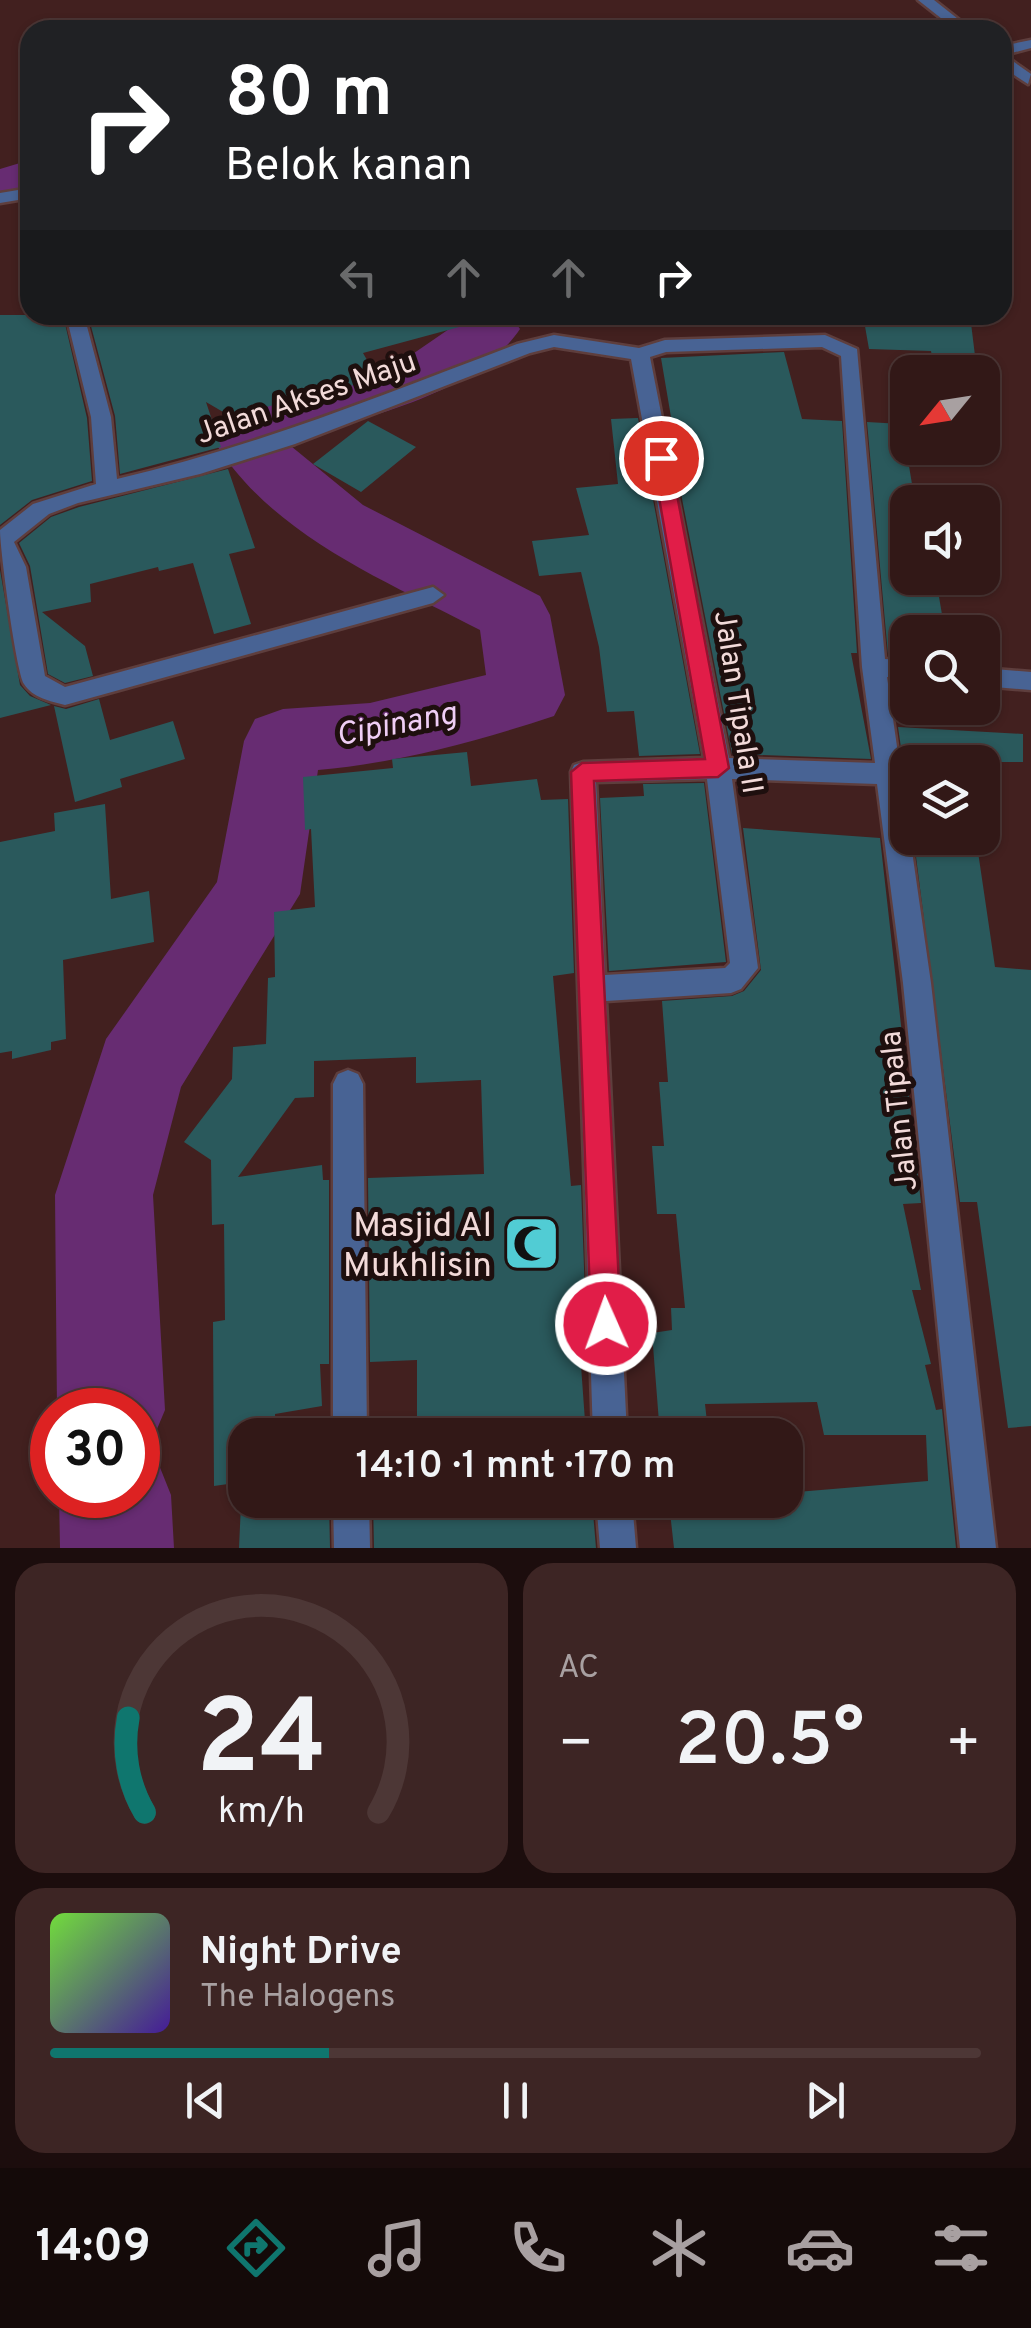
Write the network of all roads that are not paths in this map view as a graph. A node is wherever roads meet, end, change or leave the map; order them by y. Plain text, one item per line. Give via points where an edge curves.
1 (926, 0) edge
2 (952, 20) edge
3 (1012, 67) edge
4 (1028, 80) dead end
5 (78, 325) edge
6 (640, 354) junction
7 (107, 489) junction
8 (2, 542) edge
9 (433, 596) dead end
10 (874, 668) junction
11 (890, 669) edge
12 (1000, 678) edge
13 (1031, 681) edge
14 (718, 768) junction
15 (889, 774) junction
16 (595, 989) junction
17 (348, 1084) dead end
18 (350, 1418) edge
19 (609, 1418) edge
20 (351, 1518) edge
21 (616, 1518) edge
22 (352, 1548) edge
23 (618, 1548) edge
24 (978, 1548) edge

1 - 2 street
3 - 4 street
5 - 7 street via 100,417
6 - 7 street, Jalan Akses Maju via 554,341 268,445
6 - 10 street, Jalan Tipala via 665,346 825,341 850,353
6 - 14 street, Jalan Tipala II
7 - 8 street, Jalan Akses Maju via 41,508
8 - 9 street via 15,567 34,680 65,696
10 - 11 street
10 - 15 street, Jalan Tipala
12 - 13 street
14 - 15 street
14 - 16 street via 582,772
14 - 16 street, Jalan Tipala II via 743,972 723,981
15 - 24 street, Jalan Tipala
16 - 19 street
17 - 18 street
20 - 22 street
21 - 23 street

